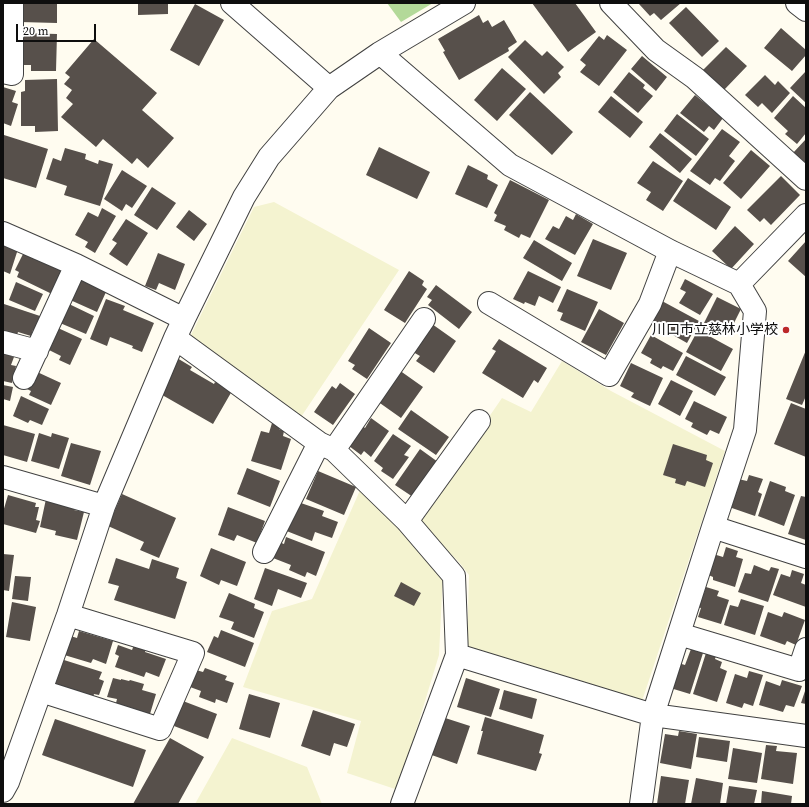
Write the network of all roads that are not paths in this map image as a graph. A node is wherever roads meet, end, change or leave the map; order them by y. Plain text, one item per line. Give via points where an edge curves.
1 (12, 3) edge
2 (232, 3) edge
3 (464, 3) edge
4 (611, 3) edge
5 (797, 3) edge
6 (806, 10) edge
7 (380, 53) junction
8 (3, 72) edge
9 (330, 88) junction
10 (806, 178) edge
11 (806, 215) edge
12 (3, 234) edge
13 (670, 251) junction
14 (76, 265) junction
15 (739, 284) junction
16 (489, 303) dead end
17 (184, 319) junction
18 (424, 319) dead end
19 (175, 338) junction
20 (3, 342) edge
21 (36, 351) junction
22 (24, 378) dead end
23 (479, 421) dead end
24 (326, 447) junction
25 (3, 477) edge
26 (104, 506) junction
27 (407, 522) junction
28 (713, 527) junction
29 (264, 552) dead end
30 (806, 557) edge
31 (68, 615) junction
32 (679, 634) junction
33 (806, 650) edge
34 (457, 655) junction
35 (41, 691) junction
36 (653, 715) junction
37 (806, 736) edge
38 (4, 784) edge
39 (402, 804) edge
40 (641, 804) edge

1 - 8 street via 12,74
2 - 9 street
3 - 7 street
4 - 10 street via 656,50 695,78
5 - 6 street
7 - 9 street
7 - 13 street via 510,165
9 - 17 street via 269,157 244,197
11 - 15 street
12 - 14 street
13 - 15 street
13 - 16 street via 650,304 609,375
14 - 17 street
14 - 21 street
15 - 28 street via 756,311 745,430
17 - 19 street
18 - 24 street
19 - 24 street
19 - 26 street
20 - 21 street
21 - 22 street
23 - 27 street
24 - 27 street
24 - 29 street
25 - 26 street
26 - 31 street
27 - 34 street via 454,576
28 - 30 street
28 - 32 street
31 - 35 street
31 - 35 street via 193,653 160,729
32 - 33 street via 799,670
32 - 36 street
34 - 36 street
34 - 39 street
35 - 38 street
36 - 37 street
36 - 40 street

